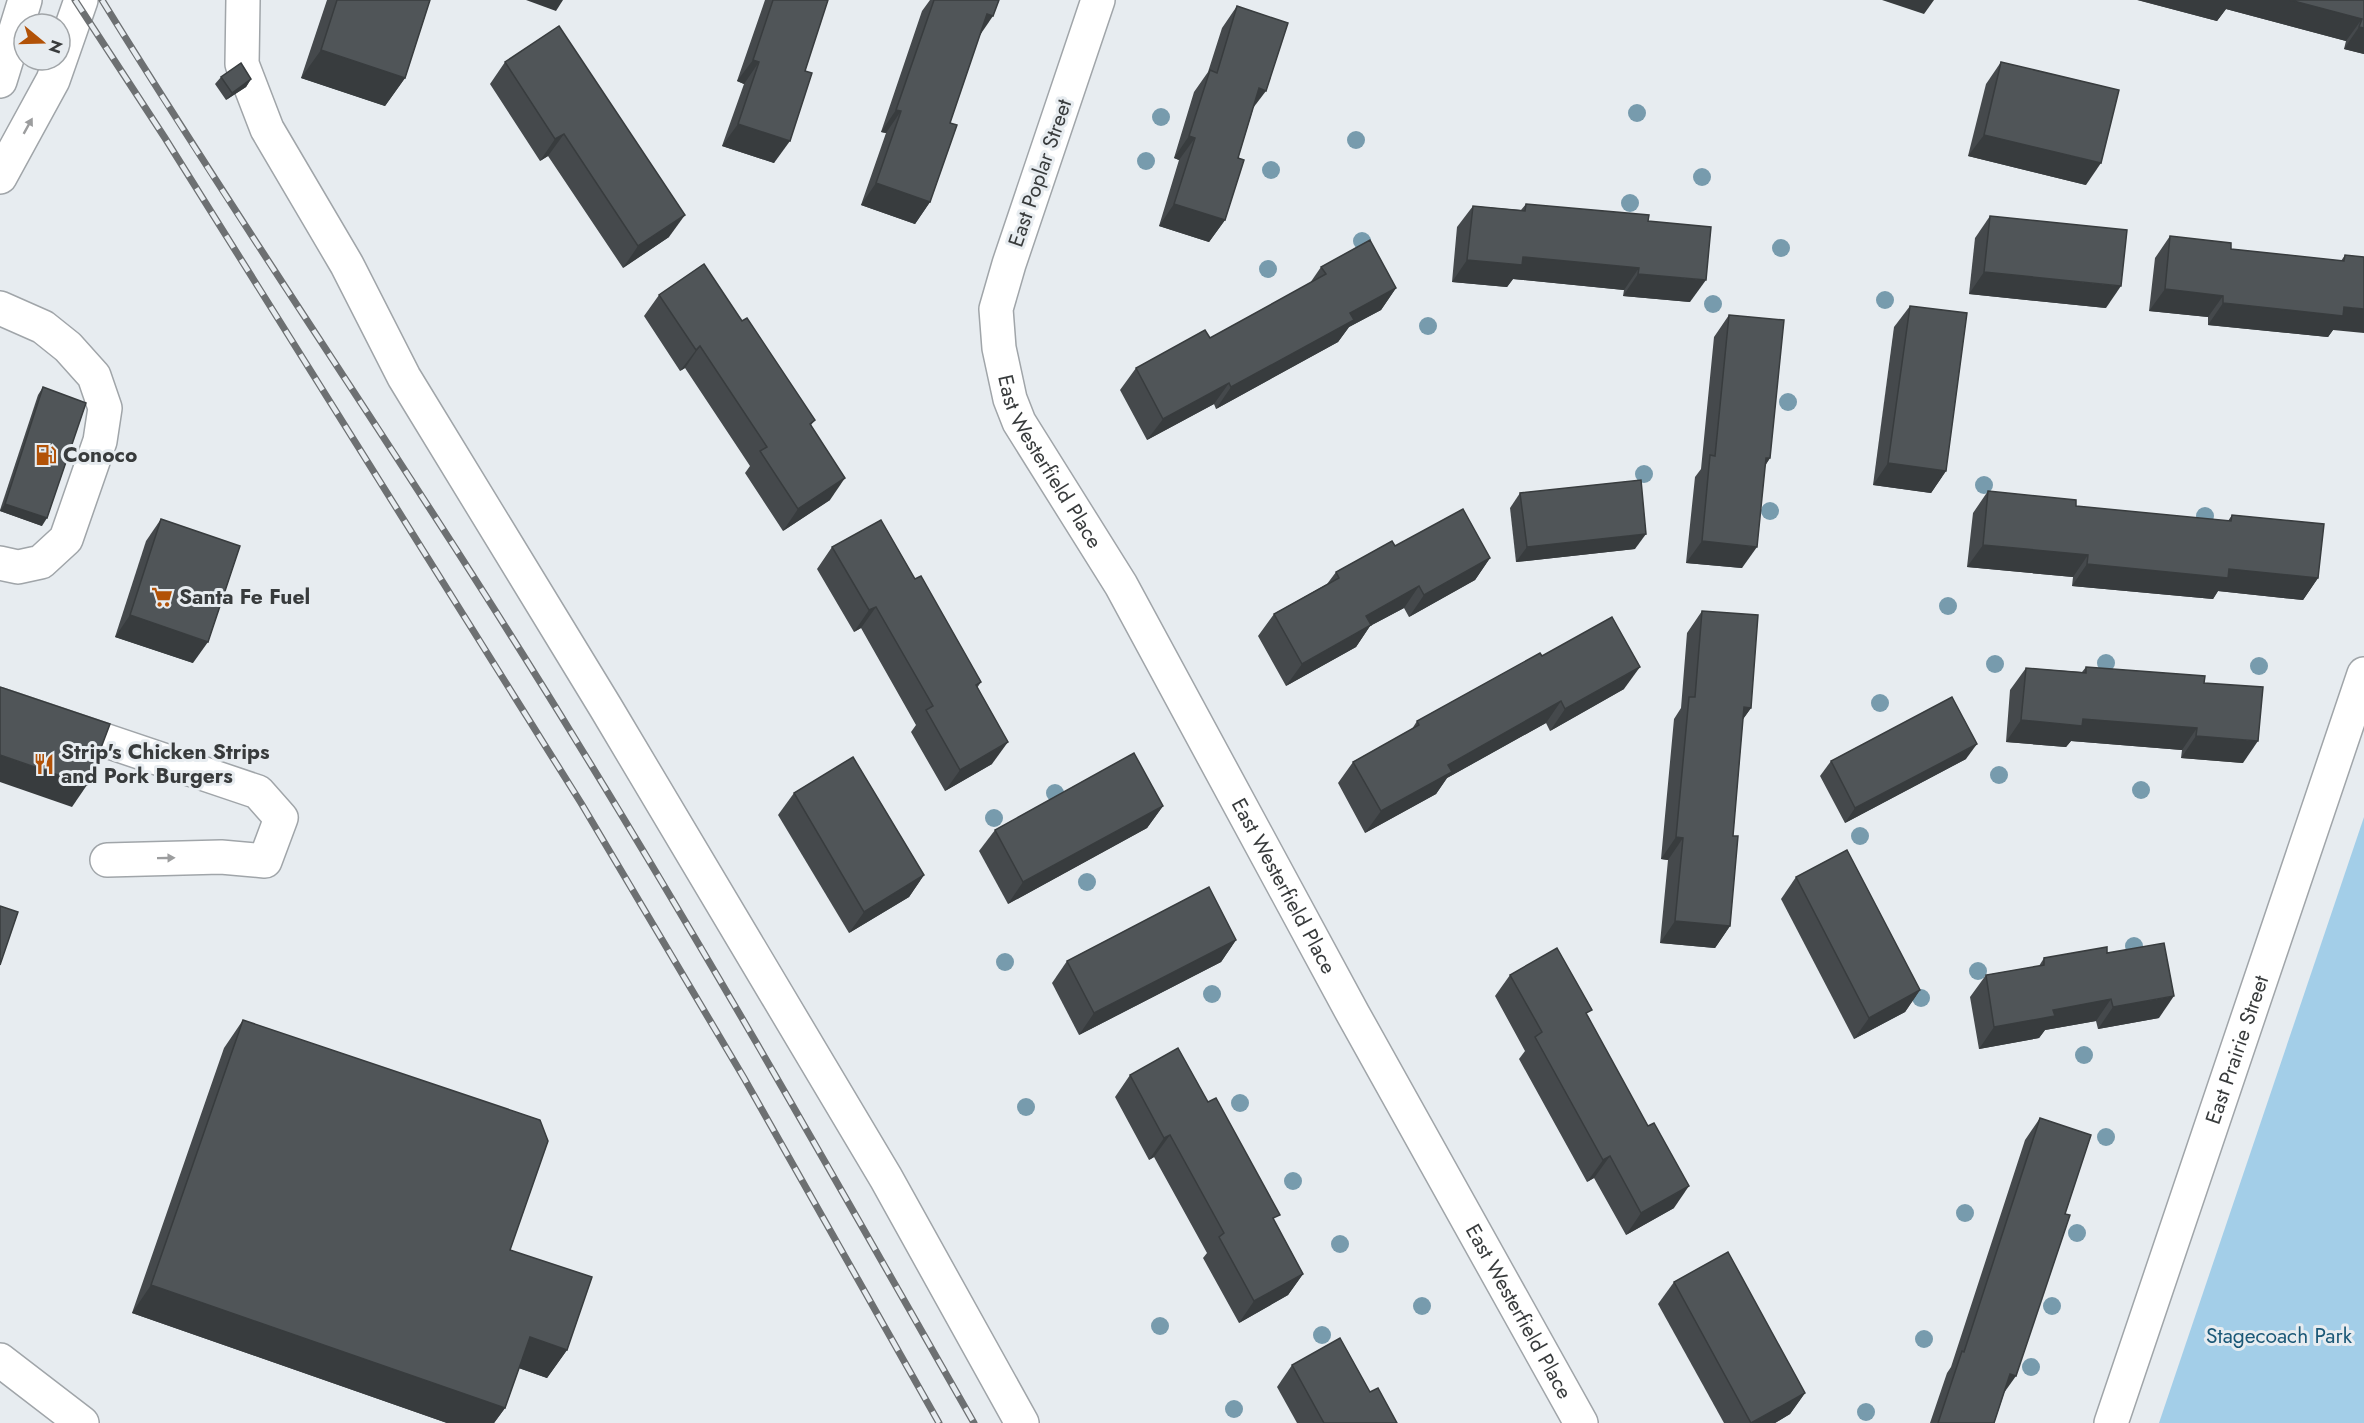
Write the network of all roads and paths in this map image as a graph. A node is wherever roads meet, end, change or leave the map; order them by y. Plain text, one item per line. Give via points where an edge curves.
1 (25, 0) edge
2 (81, 0) edge
3 (243, 0) edge
4 (1098, 0) edge
5 (0, 81) edge
6 (0, 177) edge
7 (0, 308) edge
8 (999, 348) joint
9 (0, 563) edge
10 (2364, 674) edge
11 (0, 705) edge
12 (107, 860) dead end
13 (0, 1360) edge
14 (82, 1423) edge
15 (1022, 1423) edge
16 (1581, 1423) edge
17 (2111, 1423) edge

1 - 5 street
6 -> 2 street via 53,80
3 - 15 street via 242,64 267,129 346,265 404,377 880,1168
4 - 8 street, East Poplar Street via 996,309
7 - 9 street via 43,327 68,347 94,376 105,408 100,441 66,539 42,562 18,567
8 - 16 street, East Westerfield Place via 1019,422 1121,585
10 - 17 street, East Prairie Street
12 -> 11 street via 221,857 265,861 281,818 258,792
13 - 14 street

